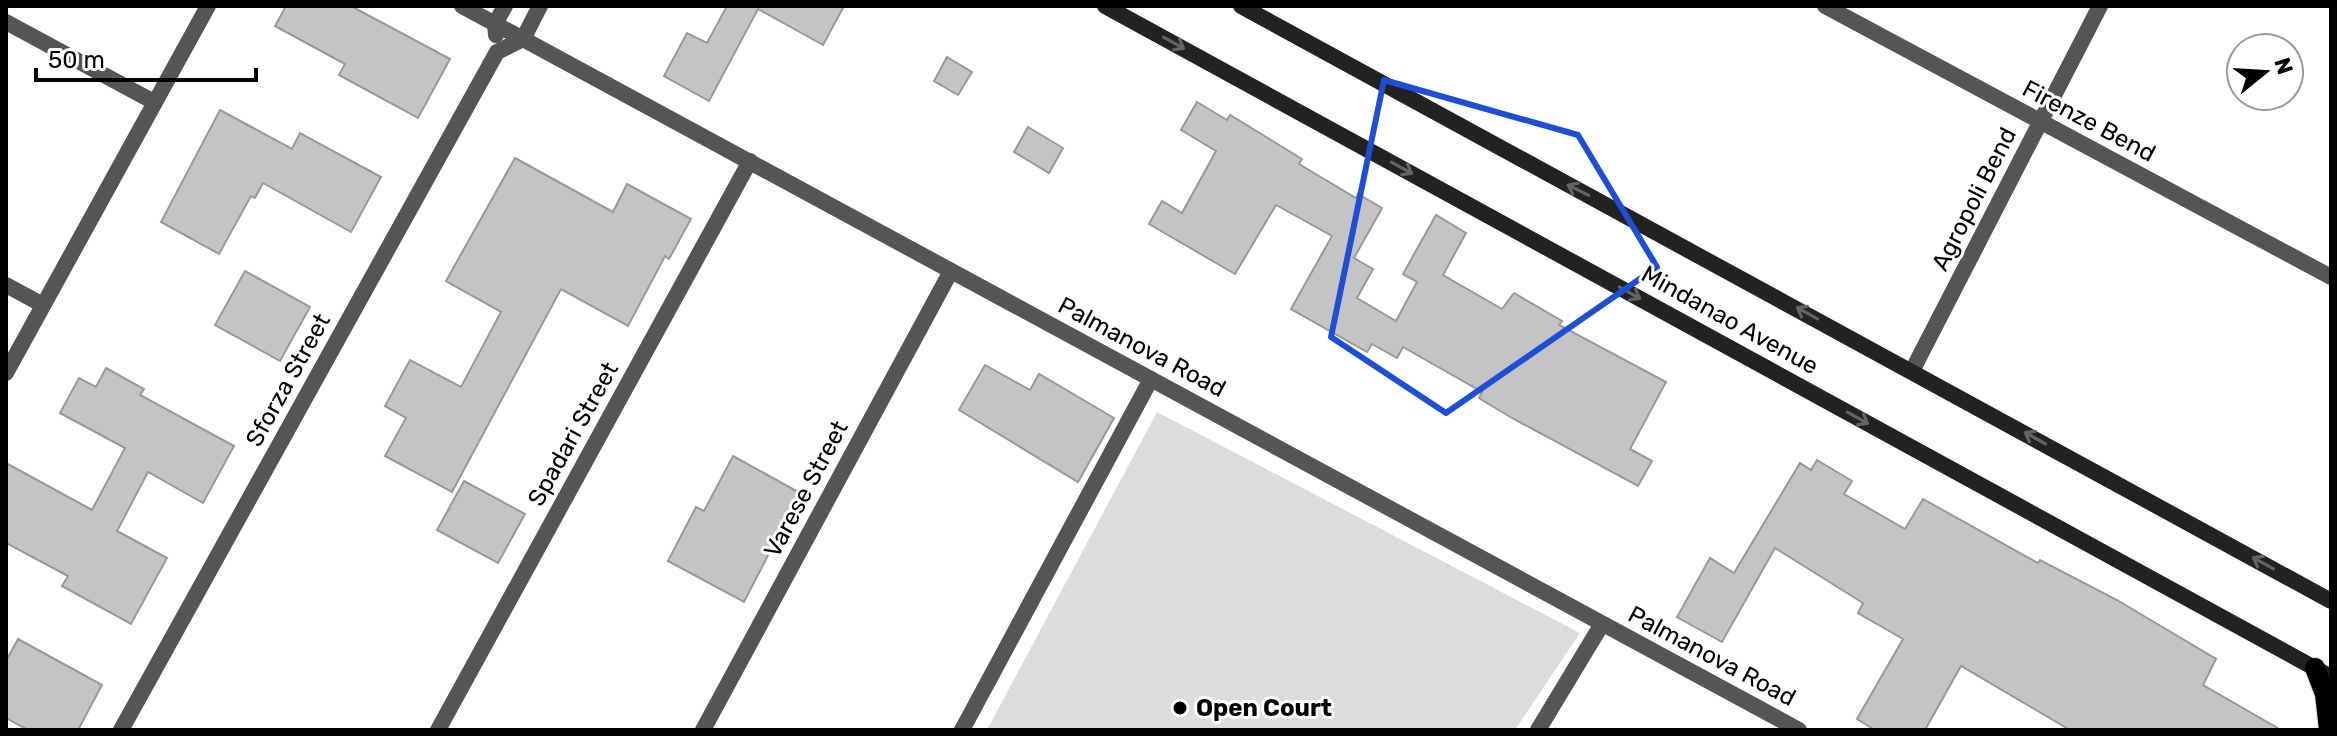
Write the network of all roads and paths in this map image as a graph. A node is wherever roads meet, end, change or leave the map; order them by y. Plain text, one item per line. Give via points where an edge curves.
1 (208, 6) edge
2 (462, 6) edge
3 (505, 6) edge
4 (540, 6) edge
5 (1105, 6) edge
6 (1241, 6) edge
7 (1825, 6) edge
8 (2100, 6) edge
9 (1260, 10) edge
10 (6, 22) edge
11 (495, 24) junction
12 (523, 39) junction
13 (497, 52) junction
14 (154, 102) junction
15 (2041, 122) junction
16 (750, 161) junction
17 (951, 271) junction
18 (2331, 277) edge
19 (6, 285) edge
20 (43, 305) junction
21 (1912, 371) junction
22 (6, 373) edge
23 (1151, 379) junction
24 (2331, 601) edge
25 (1602, 624) junction
26 (2323, 672) edge
27 (121, 730) edge
28 (438, 730) edge
29 (703, 730) edge
30 (962, 730) edge
31 (1538, 730) edge
32 (1799, 730) edge
33 (2329, 730) edge

1 - 14 street
2 - 11 street, Palmanova Road
3 - 11 street
4 - 12 street
5 -> 26 main road, Mindanao Avenue
6 - 9 main road, Mindanao Avenue
7 - 15 street, Firenze Bend
8 - 15 street, Agropoli Bend
21 -> 9 main road, Mindanao Avenue
10 - 14 street
11 - 12 street, Palmanova Road
11 - 13 street
12 - 13 street
12 - 16 street, Palmanova Road
13 - 27 street, Sforza Street
14 - 20 street
15 - 18 street, Firenze Bend
15 - 21 street, Agropoli Bend
16 - 17 street, Palmanova Road
16 - 28 street, Spadari Street
17 - 23 street, Palmanova Road
17 - 29 street, Varese Street
19 - 20 street
20 - 22 street
24 -> 21 main road, Mindanao Avenue
23 - 25 street, Palmanova Road
23 - 30 street
25 - 31 street
25 - 32 street, Palmanova Road
26 - 33 main road

